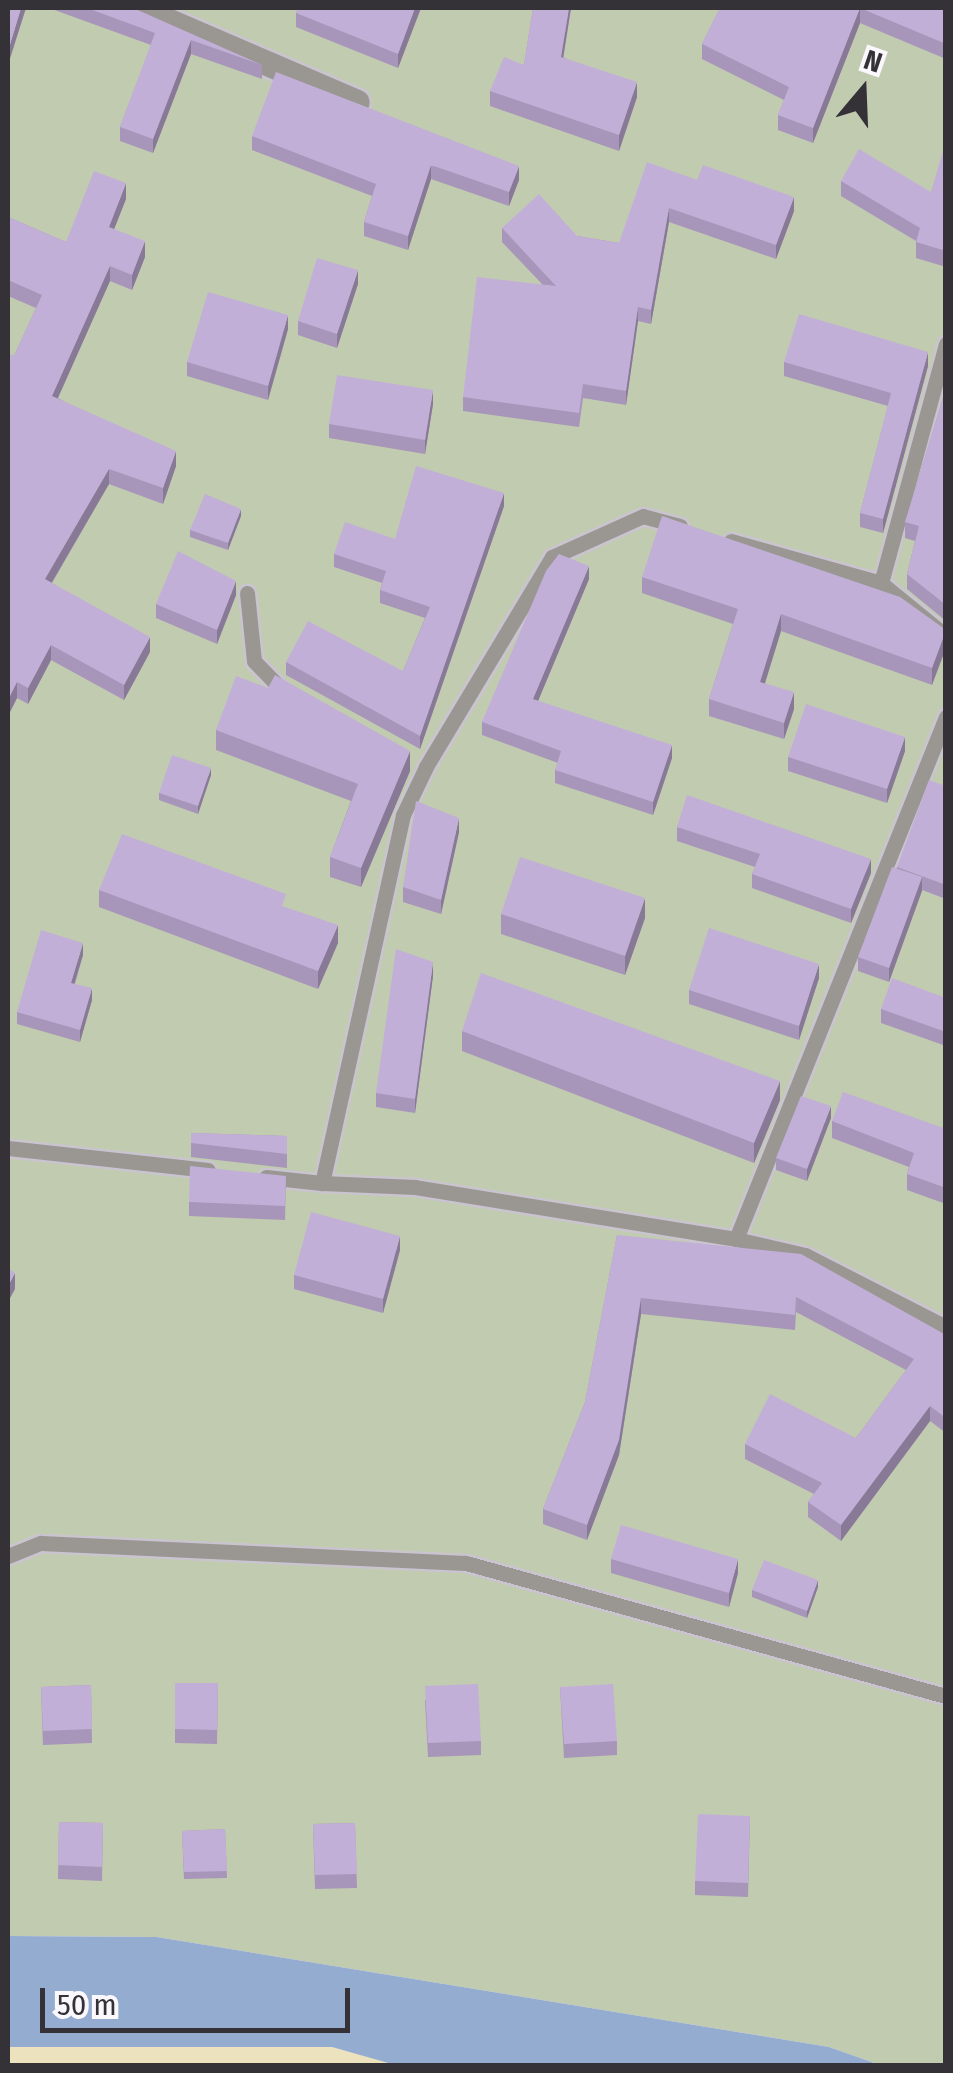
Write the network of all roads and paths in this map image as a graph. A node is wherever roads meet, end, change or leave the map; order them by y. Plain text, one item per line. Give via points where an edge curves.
1 (139, 8) edge
2 (356, 102) edge
3 (946, 344) edge
4 (698, 532) edge
5 (716, 537) edge
6 (882, 583) junction
7 (247, 593) dead end
8 (946, 636) edge
9 (307, 706) edge
10 (946, 717) edge
11 (409, 758) edge
12 (426, 766) junction
13 (8, 1148) edge
14 (224, 1172) edge
15 (243, 1174) edge
16 (322, 1183) junction
17 (736, 1240) junction
18 (946, 1327) edge
19 (8, 1556) edge
20 (946, 1696) edge

1 - 2 street
3 - 6 lane
4 - 12 lane via 643,516 552,557
5 - 6 lane
6 - 8 lane
7 - 9 lane via 254,661
10 - 17 lane
11 - 12 lane
12 - 16 lane via 403,816
13 - 14 lane
15 - 16 lane
16 - 17 lane via 415,1187
17 - 18 lane via 804,1255
19 - 20 lane via 42,1543 466,1563

